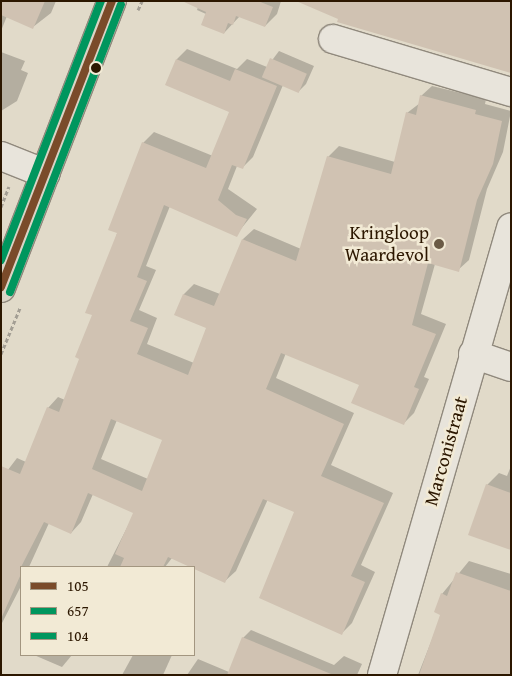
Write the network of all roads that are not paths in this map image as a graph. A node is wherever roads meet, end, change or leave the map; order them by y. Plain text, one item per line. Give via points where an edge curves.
1 (112, 1) edge
2 (333, 39) dead end
3 (511, 92) edge
4 (1, 156) edge
5 (46, 174) junction
6 (511, 227) edge
7 (1, 288) edge
8 (473, 354) junction
9 (511, 367) edge
10 (382, 675) edge

1 - 5 main road
2 - 3 street
4 - 5 street
5 - 7 main road
6 - 8 street, Marconistraat
8 - 9 street
8 - 10 street, Marconistraat

